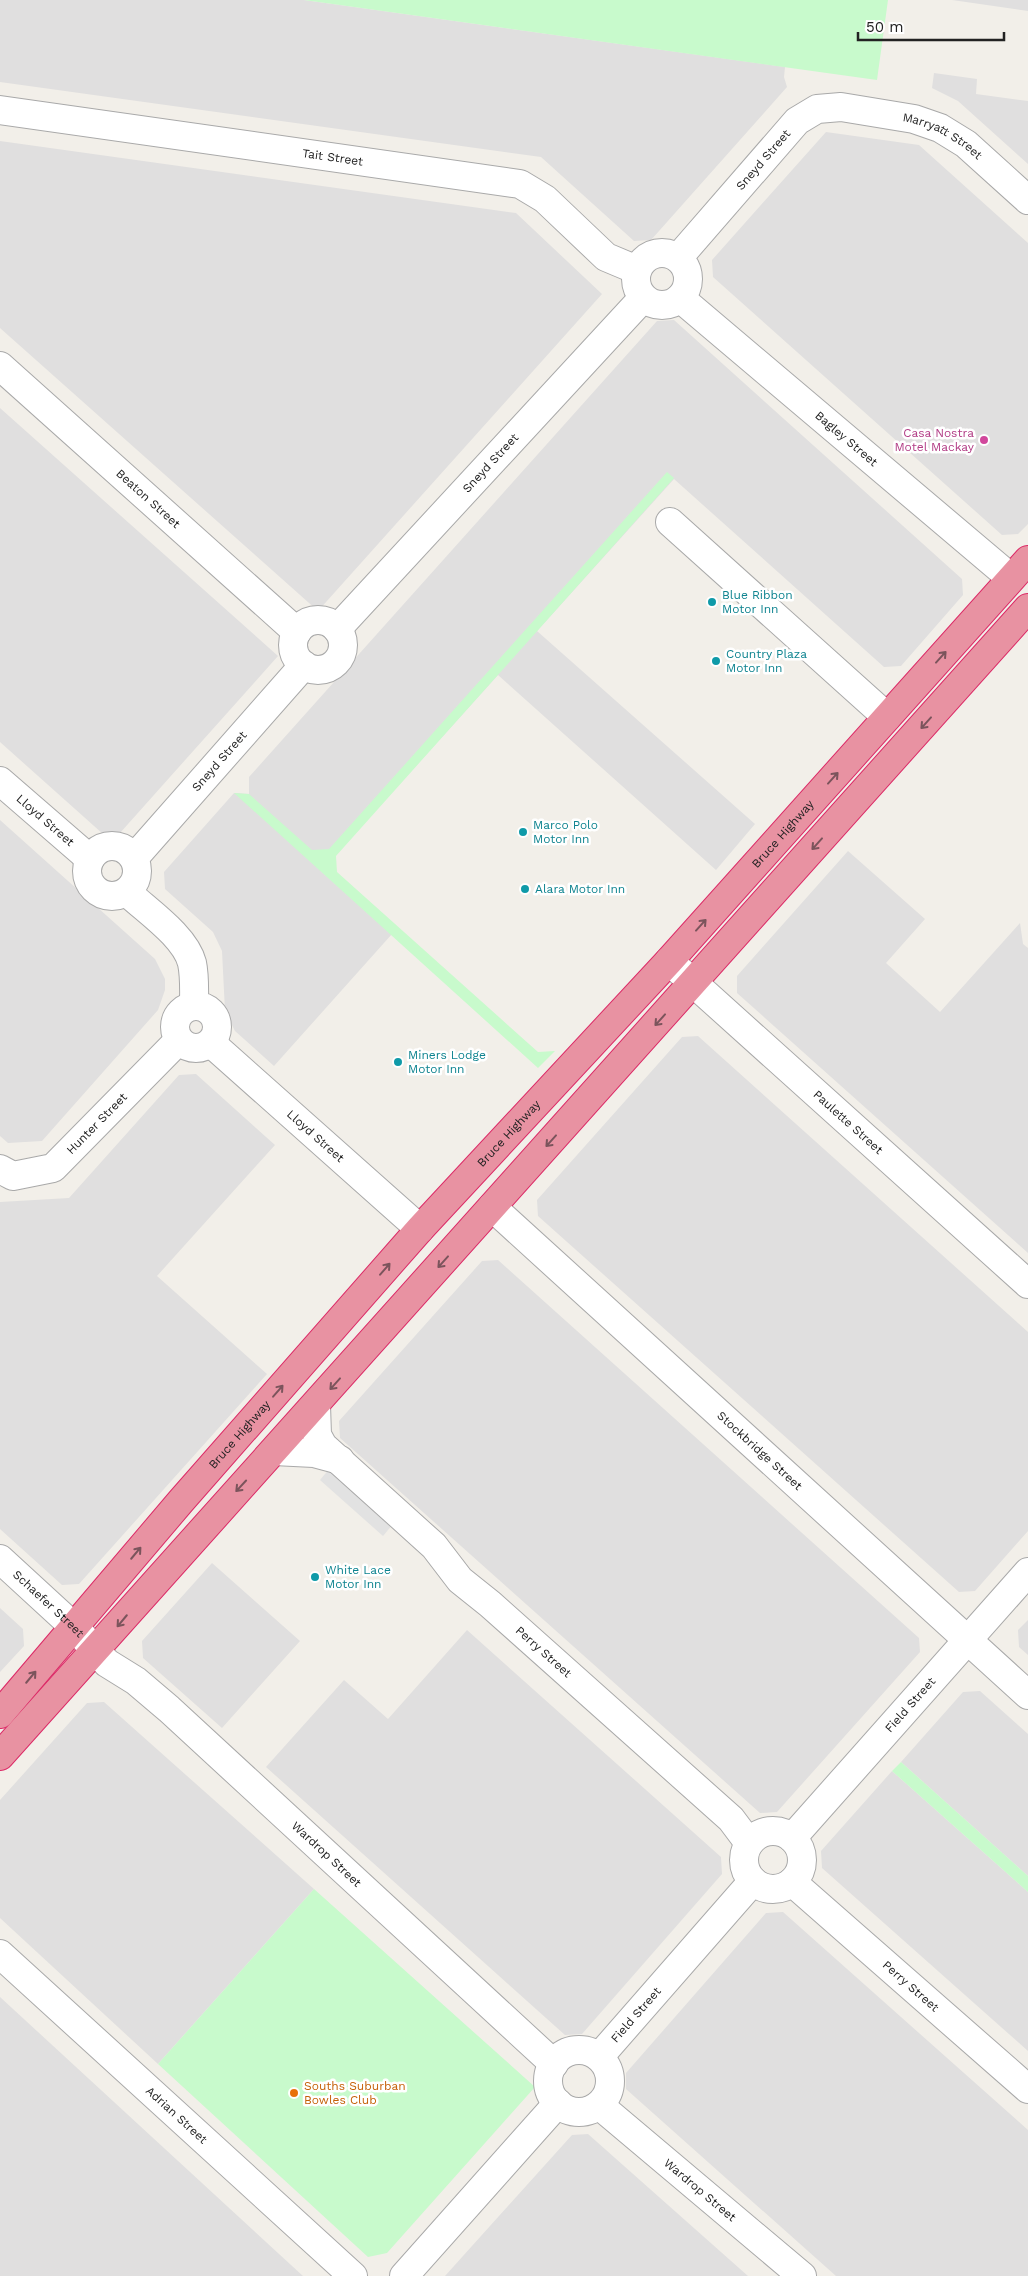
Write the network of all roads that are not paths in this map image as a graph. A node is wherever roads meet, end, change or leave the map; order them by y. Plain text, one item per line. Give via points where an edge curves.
1 (842, 107) joint
2 (0, 110) edge
3 (1028, 200) edge
4 (678, 258) junction
5 (637, 270) junction
6 (643, 298) junction
7 (680, 298) junction
8 (0, 366) edge
9 (670, 522) dead end
10 (1023, 566) edge
11 (1028, 608) edge
12 (337, 629) junction
13 (297, 632) junction
14 (304, 665) junction
15 (887, 717) junction
16 (0, 781) edge
17 (134, 858) junction
18 (90, 859) junction
19 (127, 892) junction
20 (669, 961) junction
21 (692, 984) junction
22 (194, 1006) junction
23 (179, 1040) junction
24 (211, 1043) junction
25 (0, 1169) edge
26 (492, 1207) junction
27 (420, 1229) junction
28 (1028, 1284) edge
29 (316, 1405) junction
30 (274, 1451) junction
31 (340, 1460) junction
32 (0, 1559) edge
33 (1028, 1572) edge
34 (74, 1627) junction
35 (966, 1640) junction
36 (97, 1650) junction
37 (1028, 1695) edge
38 (0, 1714) edge
39 (0, 1756) edge
40 (792, 1838) junction
41 (749, 1844) junction
42 (753, 1881) junction
43 (792, 1882) junction
44 (0, 1954) edge
45 (599, 2057) junction
46 (554, 2064) junction
47 (1028, 2089) edge
48 (558, 2103) junction
49 (599, 2105) junction
50 (353, 2276) edge
51 (404, 2276) edge
52 (802, 2276) edge

1 - 3 street, Marryatt Street via 914,119 940,128 966,144
1 - 4 street, Sneyd Street via 817,109 797,121
2 - 5 street, Tait Street via 520,184 545,199 606,257
4 - 5 street via 670,253 651,254
4 - 7 street via 689,279
5 - 6 street via 637,289
6 - 7 street via 661,305
6 - 12 street, Sneyd Street
7 - 10 street, Bagley Street
8 - 13 street, Beaton Street
9 - 15 street
15 -> 10 highway, Bruce Highway
11 -> 21 highway
12 - 13 street via 331,623 314,620
12 - 14 street via 343,646 336,662 319,670
13 - 14 street via 293,648
14 - 17 street, Sneyd Street
20 -> 15 highway, Bruce Highway
16 - 18 street, Lloyd Street
17 - 18 street via 120,847 108,846
17 - 19 street via 137,879
18 - 19 street via 87,876 95,891 109,897
19 - 22 street via 186,949 192,963
20 - 21 street, Paulette Street
20 - 27 highway, Bruce Highway
21 -> 26 highway
21 - 28 street, Paulette Street
22 - 23 street via 177,1019 175,1026
22 - 24 street via 208,1009 217,1022 218,1029
23 - 24 street via 191,1048
23 - 25 street, Hunter Street via 52,1168 13,1176
24 - 27 street, Lloyd Street
26 -> 29 highway
26 - 35 street, Stockbridge Street
34 -> 27 highway, Bruce Highway
29 - 30 highway
29 - 31 street, Perry Street via 317,1435 323,1446
30 - 31 street, Perry Street via 305,1452
30 -> 36 highway
31 - 41 street, Perry Street via 434,1546 460,1580 731,1818
32 - 34 street, Schaefer Street
33 - 35 street, Field Street
34 - 36 street, Schaefer Street
38 -> 34 highway, Bruce Highway
35 - 37 street, Stockbridge Street
35 - 40 street, Field Street
36 - 39 highway
36 - 46 street, Wardrop Street via 108,1663 169,1709
40 - 41 street via 783,1832 773,1831 761,1833
40 - 43 street via 801,1851 802,1861
41 - 42 street via 744,1861
42 - 43 street via 772,1889
42 - 45 street, Field Street
43 - 47 street, Perry Street
44 - 50 street, Adrian Street
45 - 46 street via 579,2050 567,2053
45 - 49 street via 609,2071 610,2082 608,2092
46 - 48 street via 548,2082
48 - 49 street via 579,2112
48 - 51 street
49 - 52 street, Wardrop Street

